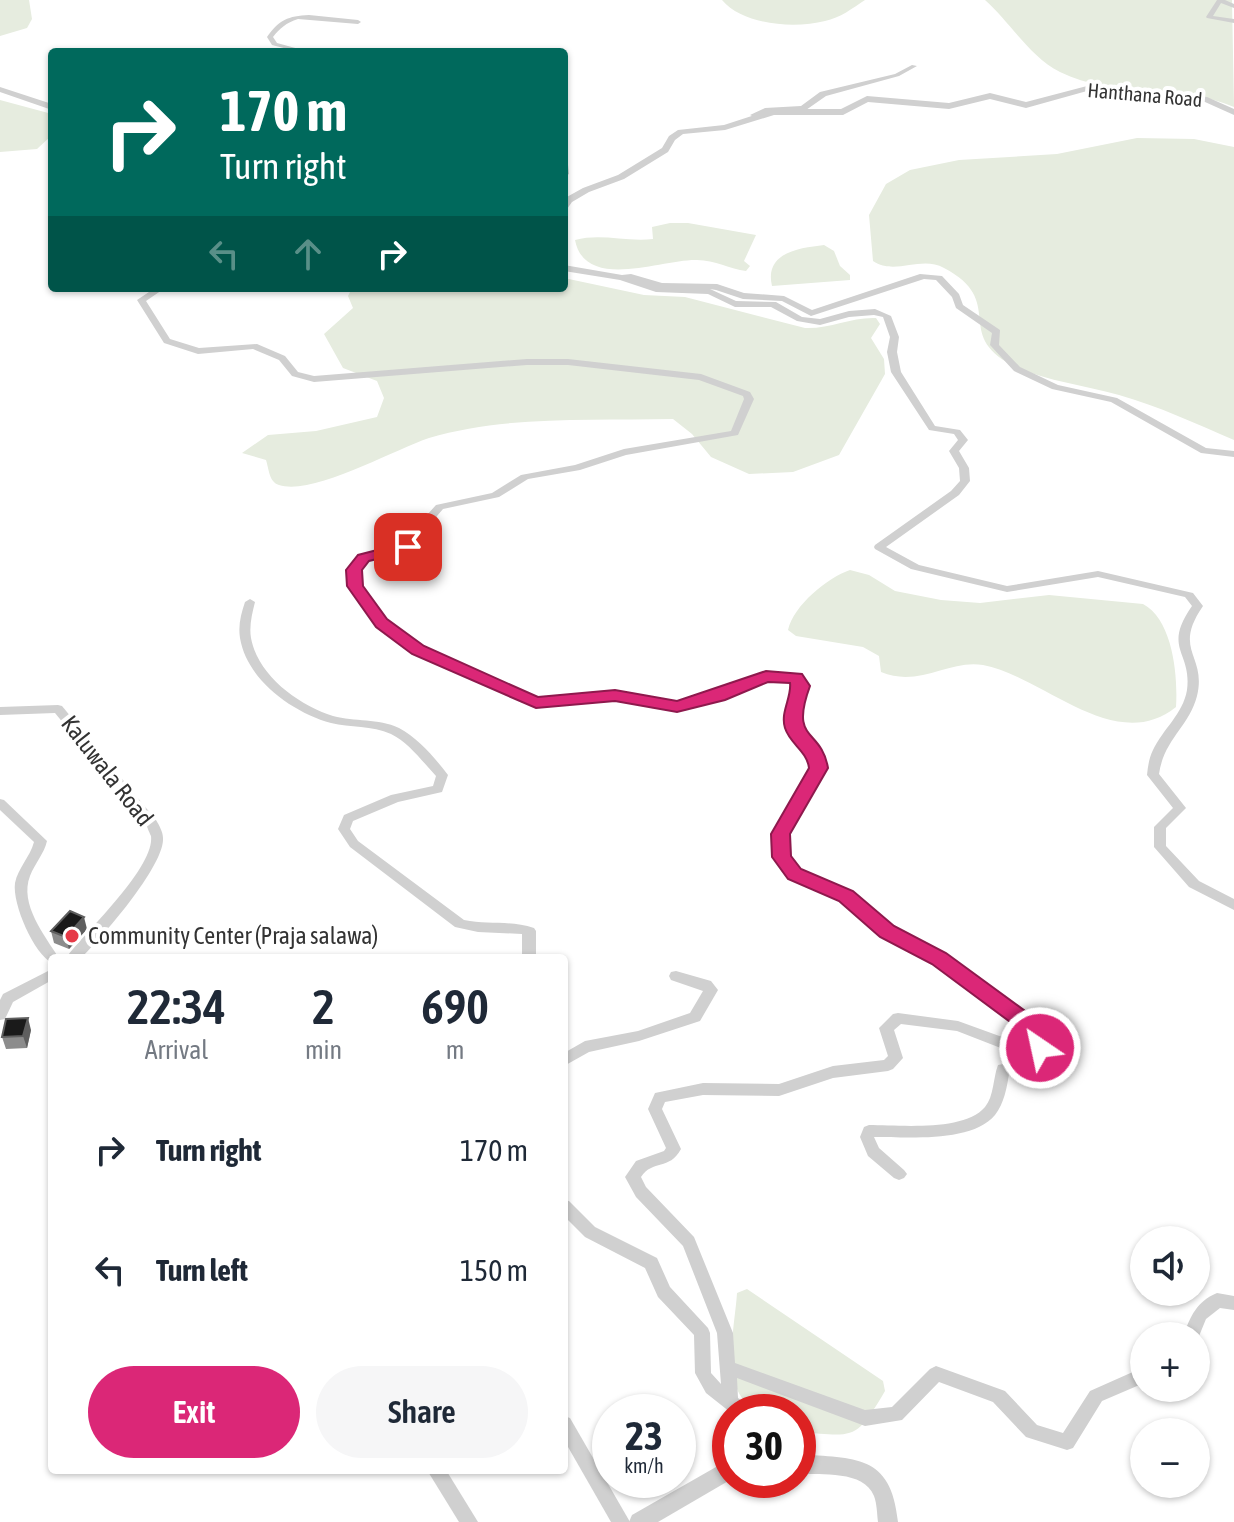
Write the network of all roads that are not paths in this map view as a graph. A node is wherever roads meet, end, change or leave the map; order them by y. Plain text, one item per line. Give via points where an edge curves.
1 (1234, 6) edge
2 (1234, 21) edge
3 (358, 22) dead end
4 (280, 48) edge
5 (914, 66) dead end
6 (0, 89) edge
7 (48, 106) edge
8 (1234, 112) edge
9 (754, 115) junction
10 (568, 200) edge
11 (568, 269) edge
12 (622, 278) junction
13 (154, 292) edge
14 (1234, 454) edge
15 (250, 602) dead end
16 (0, 711) edge
17 (0, 803) edge
18 (1234, 905) edge
19 (49, 954) edge
20 (77, 954) edge
21 (529, 954) edge
22 (48, 976) edge
23 (676, 976) dead end
24 (0, 1015) edge
25 (1036, 1030) junction
26 (568, 1058) edge
27 (899, 1174) dead end
28 (568, 1210) edge
29 (1234, 1303) edge
30 (1197, 1322) edge
31 (727, 1367) junction
32 (1130, 1381) edge
33 (717, 1394) edge
34 (733, 1394) edge
35 (568, 1431) edge
36 (816, 1466) edge
37 (439, 1474) edge
38 (712, 1479) edge
39 (469, 1522) edge
40 (621, 1522) edge
41 (639, 1522) edge
42 (888, 1522) edge

1 - 2 street via 1220,0 1209,17
3 - 4 street via 303,15 288,19 270,37
5 - 9 street via 823,94 803,108
6 - 7 street
8 - 9 street, Hanthana Road via 1207,100 1087,88 1026,105 990,96 949,106 877,98 833,113
9 - 10 street, Hanthana Road via 725,127 681,132 665,150 621,177
11 - 12 street
12 - 14 street via 784,299 811,313 923,276 939,278 959,306 997,332 994,345 1017,369 1055,387 1114,400 1204,451
12 - 18 street via 656,289 710,292 735,304 773,304 800,319 820,322 849,314 887,316 904,389 919,403 932,428 957,432 963,440 954,451 965,481 879,547 915,567 1007,589 1098,574 1189,595 1198,606 1181,633 1192,691 1184,715 1154,753 1153,775 1180,808 1160,827 1160,847 1194,884
13 - 25 street via 141,300 167,341 198,351 254,346 282,358 295,374 314,379 568,362 701,377 747,394 735,433 624,452 577,468 525,477 495,495 440,507 432,515 428,539 363,558 354,570 355,586 381,623 418,650 536,703 615,696 677,707 766,676 796,678 801,686 793,725 817,757 818,768 781,834 782,857 794,874 846,896 887,931 939,959
15 - 21 street via 243,618 252,663 284,694 325,718 400,733 442,775 438,789 395,798 348,818 344,829 354,844 460,924 529,931
16 - 20 street, Kaluwala Road via 58,709 152,823 158,838 144,869
17 - 19 street via 41,841 21,887 31,926
22 - 24 street via 8,998
23 - 26 street via 711,990 695,1017 585,1047
25 - 27 street via 1039,1017 1052,1026 1061,1041 1060,1054 1003,1069 992,1108 981,1121 942,1130 869,1131 873,1152
25 - 31 street via 1040,1048 1024,1051 958,1026 898,1018 886,1028 896,1058 888,1065 833,1072 779,1090 703,1089 660,1097 655,1109 674,1149 669,1156 641,1165 633,1177 689,1242 725,1333
28 - 33 street via 590,1232 651,1263 664,1292 702,1333 700,1373
29 - 30 street via 1217,1300
31 - 32 street via 865,1418 896,1414 936,1374 999,1396 1032,1431 1067,1442 1096,1396
31 - 34 street
35 - 40 street
36 - 42 street via 861,1471 875,1479 883,1491
37 - 39 street
38 - 41 street

